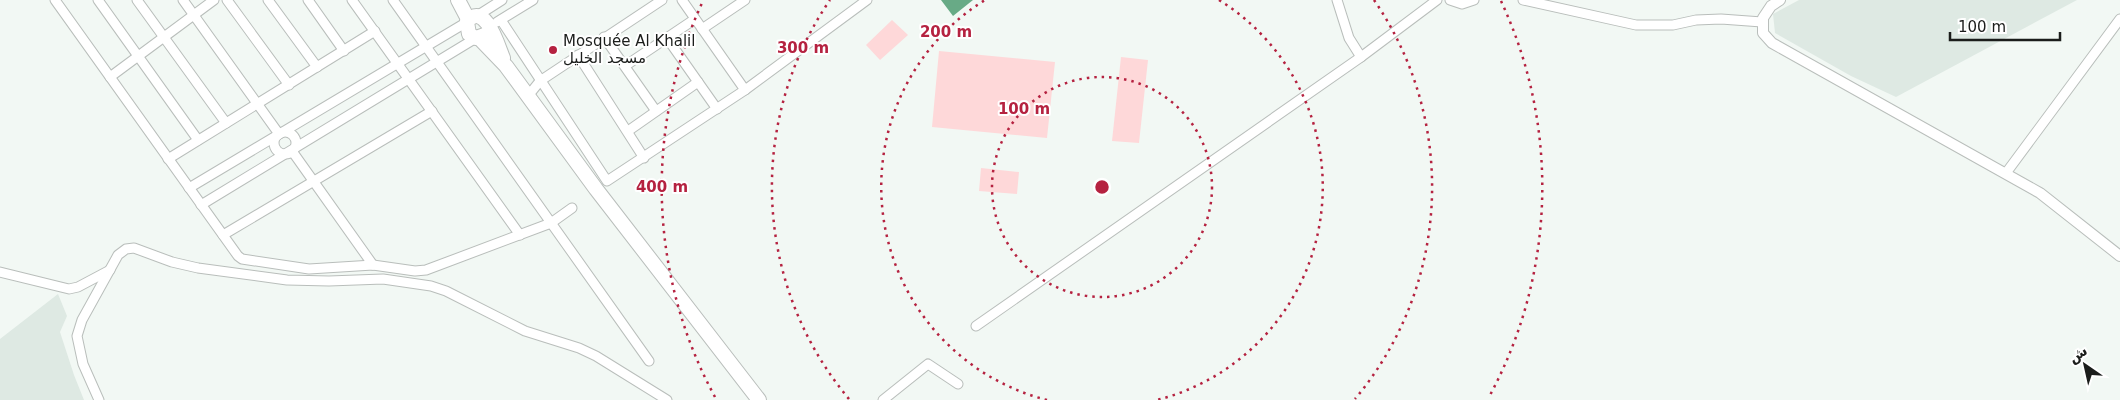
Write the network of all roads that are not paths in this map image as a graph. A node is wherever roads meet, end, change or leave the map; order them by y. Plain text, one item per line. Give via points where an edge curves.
1 (55, 0) edge
2 (98, 0) edge
3 (138, 0) edge
4 (183, 0) edge
5 (214, 0) edge
6 (227, 0) edge
7 (268, 0) edge
8 (308, 0) edge
9 (352, 0) edge
10 (393, 0) edge
11 (458, 0) edge
12 (464, 0) edge
13 (502, 0) edge
14 (532, 0) edge
15 (662, 0) edge
16 (682, 0) edge
17 (745, 0) edge
18 (867, 0) edge
19 (1337, 0) edge
20 (1437, 0) edge
21 (1450, 0) edge
22 (1474, 0) edge
23 (1523, 0) edge
24 (1780, 0) edge
25 (479, 12) edge
26 (194, 14) junction
27 (2120, 18) edge
28 (695, 19) junction
29 (1762, 22) junction
30 (494, 25) junction
31 (702, 29) junction
32 (375, 32) junction
33 (164, 37) junction
34 (604, 37) junction
35 (478, 38) junction
36 (667, 38) junction
37 (426, 46) junction
38 (344, 51) junction
39 (578, 55) junction
40 (138, 56) junction
41 (1361, 57) junction
42 (436, 62) junction
43 (397, 63) junction
44 (506, 66) junction
45 (625, 66) junction
46 (317, 68) junction
47 (110, 77) junction
48 (409, 80) junction
49 (540, 81) junction
50 (698, 82) junction
51 (289, 85) junction
52 (745, 90) junction
53 (528, 96) junction
54 (258, 104) junction
55 (717, 109) junction
56 (432, 111) junction
57 (656, 111) junction
58 (226, 123) junction
59 (628, 131) junction
60 (279, 134) junction
61 (198, 140) junction
62 (292, 151) junction
63 (644, 158) junction
64 (168, 159) junction
65 (2006, 173) junction
66 (313, 182) junction
67 (601, 185) junction
68 (189, 188) junction
69 (201, 205) junction
70 (572, 208) dead end
71 (551, 224) junction
72 (520, 235) junction
73 (223, 236) junction
74 (2120, 256) edge
75 (373, 265) junction
76 (110, 270) junction
77 (0, 272) edge
78 (976, 326) dead end
79 (649, 361) dead end
80 (958, 384) dead end
81 (98, 400) edge
82 (667, 400) edge
83 (759, 400) edge
84 (883, 400) edge

1 - 47 street
2 - 40 street
3 - 33 street
4 - 26 street
5 - 26 street
6 - 51 street
7 - 46 street
8 - 38 street
9 - 32 street
10 - 37 street
11 - 25 main road
12 - 25 main road
13 - 25 street
14 - 30 street
15 - 34 street
16 - 28 street
17 - 31 street
18 - 52 street
19 - 41 street via 1349,38
20 - 41 street
21 - 22 street via 1462,4
23 - 29 street via 1636,25 1673,25 1721,19
24 - 29 street via 1766,12
25 - 30 main road
25 - 35 main road via 469,34
25 - 37 street
26 - 33 street
26 - 54 street
27 - 65 street
28 - 31 street
28 - 36 street
29 - 65 street via 1772,43
30 - 35 main road
30 - 44 main road
30 - 49 street
31 - 52 street
32 - 38 street
32 - 43 street
33 - 40 street
33 - 58 street
34 - 39 street
34 - 45 street
35 - 42 street
35 - 44 main road
36 - 45 street
36 - 50 street
37 - 42 street
37 - 43 street
38 - 46 street
39 - 49 street
39 - 59 street
40 - 47 street
40 - 61 street
41 - 78 street
42 - 48 street
42 - 71 street
43 - 48 street
43 - 60 street
44 - 53 main road
45 - 57 street
46 - 51 street
47 - 64 street
48 - 56 street
48 - 62 street
49 - 53 street
49 - 67 street
50 - 55 street
50 - 57 street
51 - 54 street
52 - 55 street
53 - 67 main road
54 - 58 street
54 - 60 street
55 - 63 street
56 - 66 street
56 - 72 street
57 - 59 street
58 - 61 street
59 - 63 street
60 - 62 street via 286,132 295,138 296,145
60 - 62 street via 274,142 276,149 285,154
60 - 68 street
61 - 64 street
62 - 66 street
62 - 69 street
63 - 67 street
64 - 68 street
65 - 74 street via 2069,214
66 - 73 street
66 - 75 street
67 - 83 main road
68 - 69 street
69 - 73 street
70 - 71 street
71 - 72 street
71 - 79 street
72 - 75 street via 426,270
73 - 75 street via 242,259 309,269
76 - 77 street via 69,289
76 - 81 street via 82,320 77,336 82,364
76 - 82 street via 118,255 131,248 172,262 270,278 306,281 383,279 418,283 446,291 525,331 579,348
80 - 84 street via 928,364

